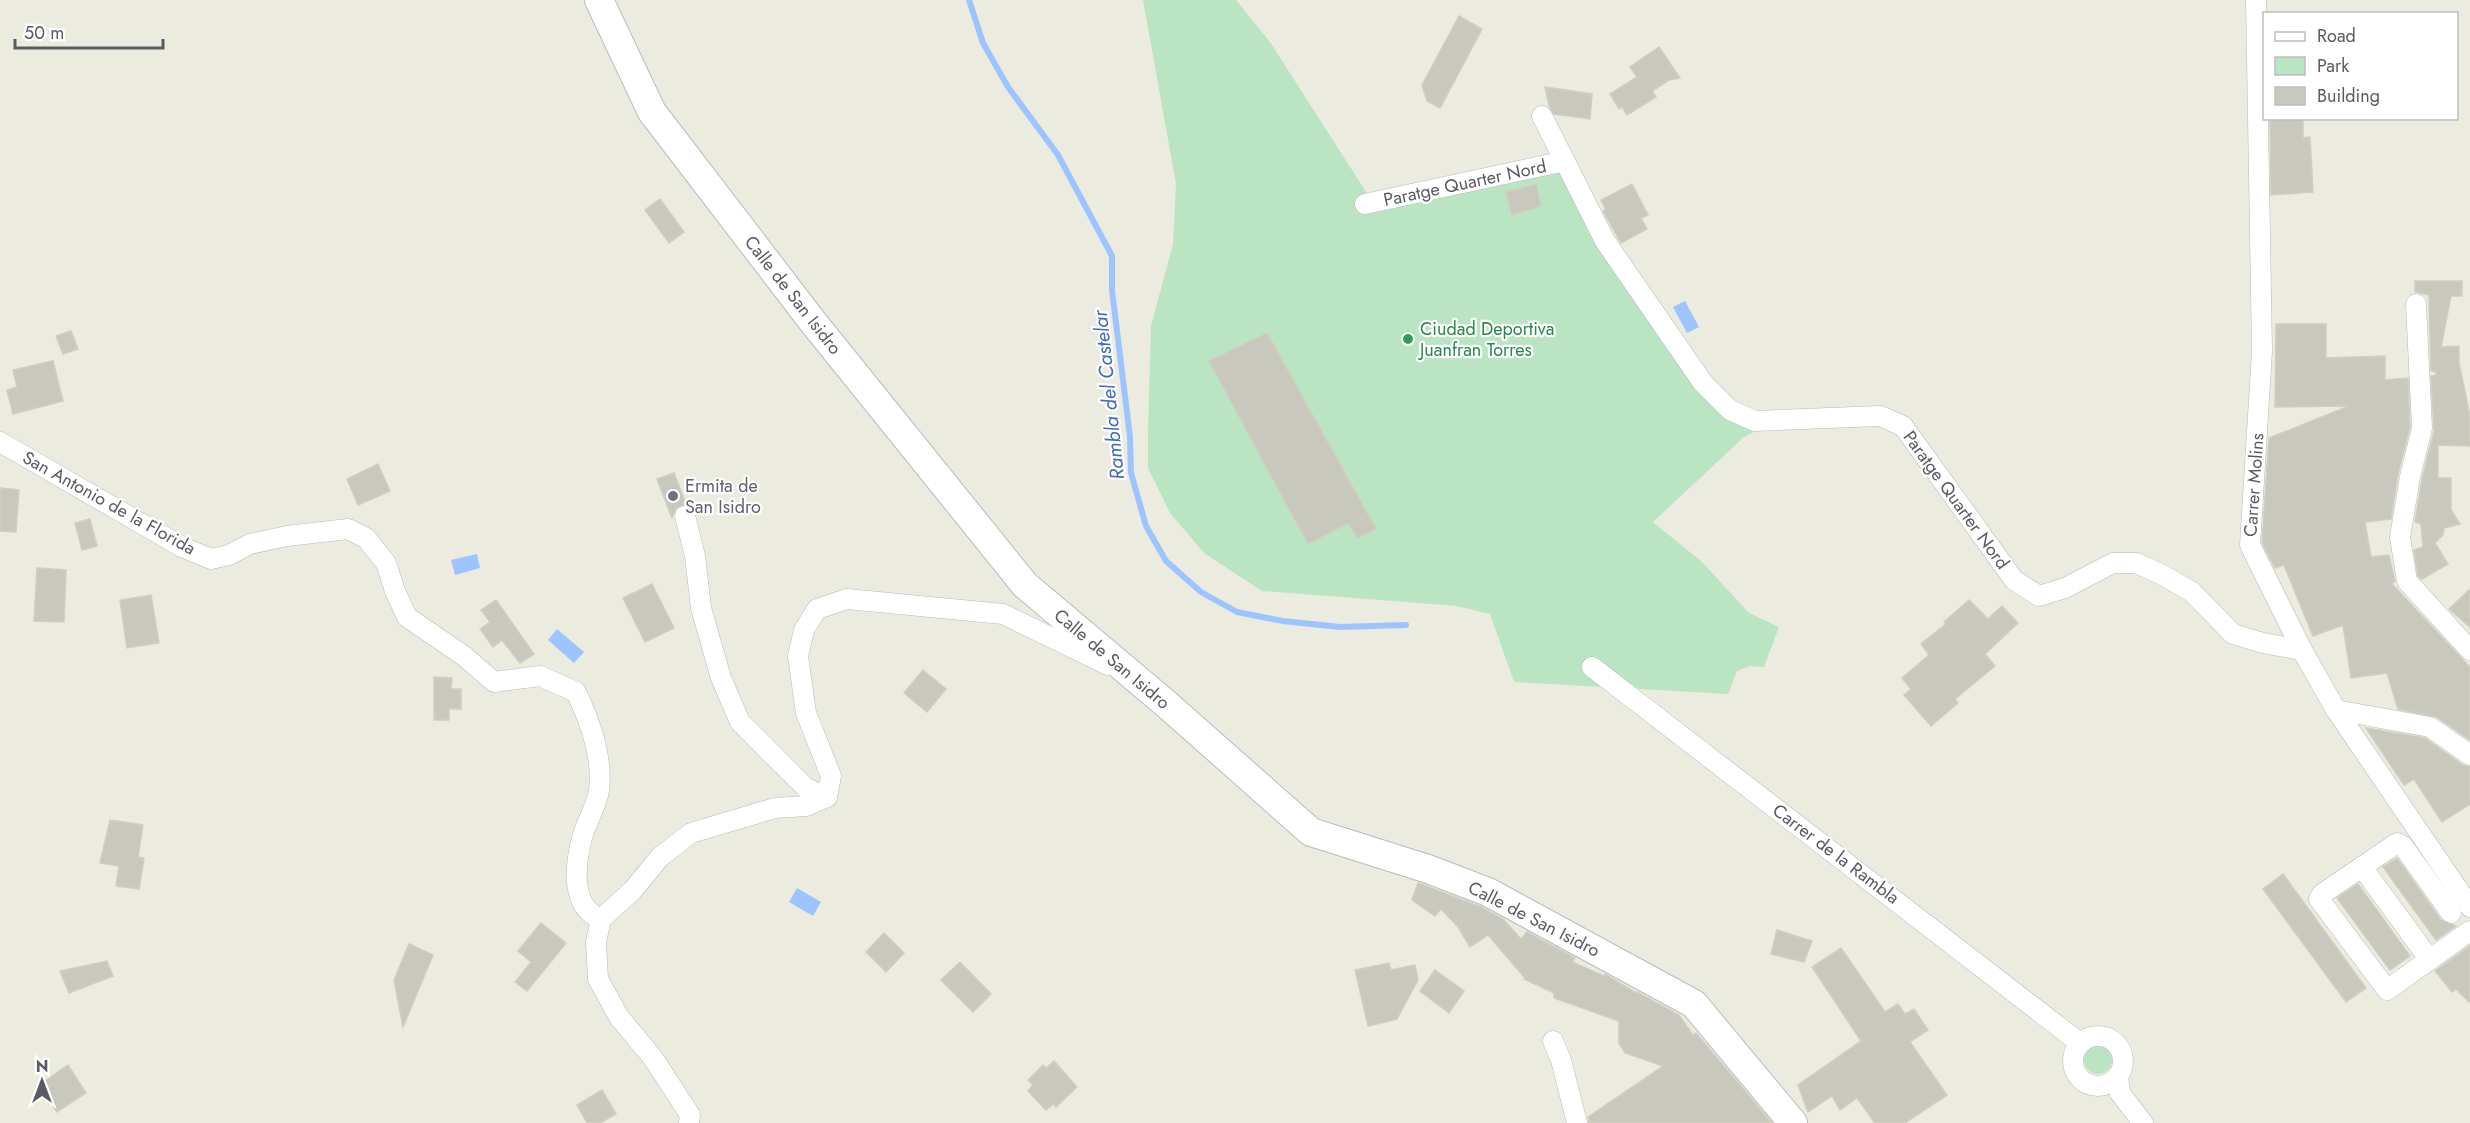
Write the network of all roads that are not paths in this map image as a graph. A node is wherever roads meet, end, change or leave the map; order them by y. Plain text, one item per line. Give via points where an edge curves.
1 (599, 0) edge
2 (2256, 0) edge
3 (1542, 116) dead end
4 (1565, 161) junction
5 (1365, 204) dead end
6 (2416, 304) dead end
7 (0, 442) edge
8 (685, 516) dead end
9 (2302, 650) junction
10 (2470, 650) edge
11 (1592, 667) dead end
12 (1135, 678) junction
13 (2336, 710) junction
14 (2470, 755) edge
15 (827, 796) junction
16 (2362, 867) junction
17 (2470, 907) edge
18 (2451, 913) dead end
19 (601, 919) junction
20 (2470, 931) edge
21 (2430, 960) junction
22 (1553, 1041) dead end
23 (2080, 1043) junction
24 (2119, 1084) junction
25 (688, 1123) edge
26 (1577, 1123) edge
27 (1793, 1123) edge
28 (2143, 1123) edge

1 - 12 street, Calle de San Isidro via 652,112 813,322 1025,585
2 - 9 street, Carrer Molins via 2262,351 2250,545
3 - 4 street, Paratge Quarter Nord
4 - 5 street, Paratge Quarter Nord
4 - 9 street, Paratge Quarter Nord via 1605,241 1703,383 1730,410 1755,422 1880,417 1903,426 2014,580 2040,596 2065,588 2113,563 2136,563 2192,592 2233,634
6 - 10 street via 2422,428 2400,537 2407,580
7 - 19 street, San Antonio de la Florida via 182,547 212,559 250,544 348,529 366,538 386,563 407,617 494,682 540,676 576,692 598,754 600,791 582,837 576,876 582,903 591,915
8 - 15 street via 701,608 721,678 740,722 806,788
9 - 13 street, Carrer Molins
11 - 23 street, Carrer de la Rambla
12 - 15 street via 1003,614 847,599 817,609 804,630 798,656 806,713 831,776
12 - 27 street, Calle de San Isidro via 1311,832 1488,892 1694,1004
13 - 14 street via 2430,727
13 - 17 street, Carrer Molins
15 - 19 street via 806,806 775,808 691,833 660,857 633,890
16 - 18 street via 2400,844
16 - 21 street
16 - 21 street via 2322,894 2320,902 2387,990
19 - 25 street via 596,942 598,979 619,1017 653,1058 690,1115
20 - 21 street
22 - 26 street via 1562,1059
23 - 24 street via 2073,1058 2082,1081 2099,1086
23 - 24 street via 2102,1036 2116,1044 2123,1058
24 - 28 street

